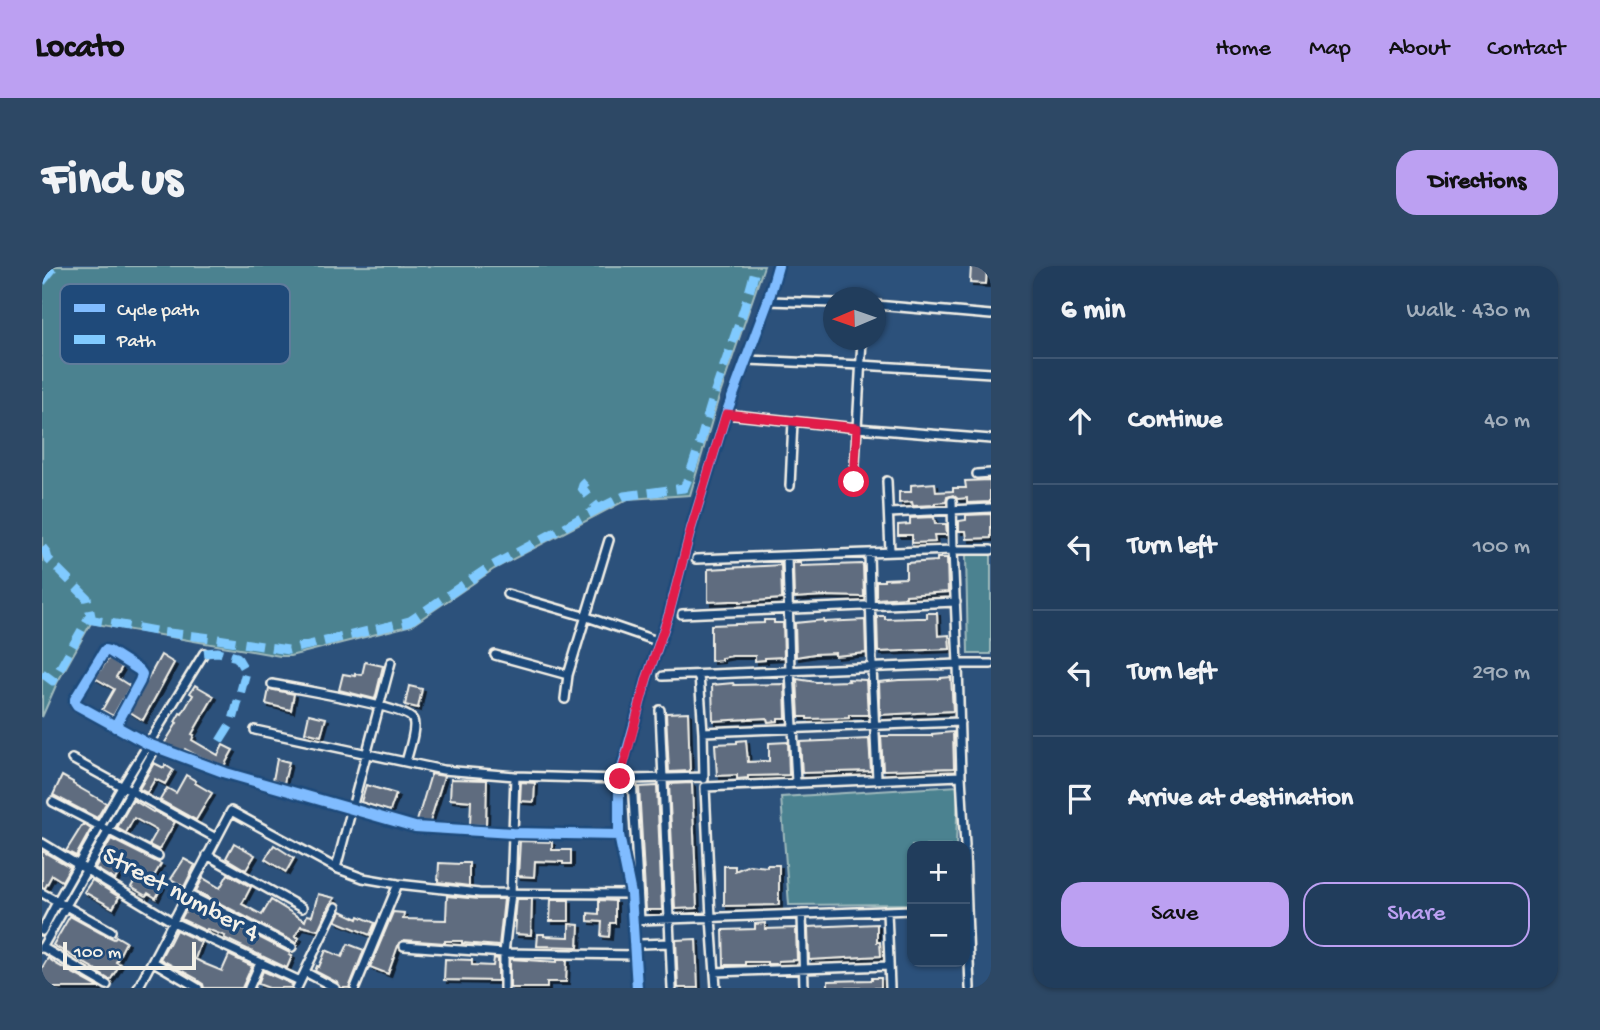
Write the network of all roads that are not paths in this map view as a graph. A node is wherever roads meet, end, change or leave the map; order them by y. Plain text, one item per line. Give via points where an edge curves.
1 (778, 266) edge
2 (768, 300) junction
3 (823, 302) edge
4 (886, 306) edge
5 (991, 315) edge
6 (862, 350) edge
7 (747, 360) junction
8 (861, 365) junction
9 (991, 373) edge
10 (726, 414) junction
11 (793, 421) junction
12 (857, 428) junction
13 (991, 439) edge
14 (991, 473) edge
15 (977, 474) dead end
16 (887, 481) dead end
17 (854, 482) dead end
18 (790, 486) dead end
19 (951, 501) dead end
20 (991, 508) edge
21 (952, 510) junction
22 (889, 513) junction
23 (609, 540) dead end
24 (953, 550) junction
25 (991, 550) edge
26 (890, 552) junction
27 (869, 553) junction
28 (787, 556) junction
29 (696, 559) dead end
30 (507, 594) dead end
31 (956, 602) junction
32 (870, 605) junction
33 (789, 609) junction
34 (682, 614) dead end
35 (587, 617) junction
36 (660, 642) junction
37 (204, 653) dead end
38 (495, 655) dead end
39 (391, 662) dead end
40 (958, 664) junction
41 (991, 664) edge
42 (872, 667) junction
43 (790, 671) junction
44 (568, 675) junction
45 (699, 675) junction
46 (663, 676) dead end
47 (272, 684) dead end
48 (565, 699) dead end
49 (379, 705) junction
50 (660, 710) dead end
51 (960, 722) junction
52 (875, 724) junction
53 (115, 727) junction
54 (792, 728) junction
55 (255, 730) dead end
56 (703, 732) junction
57 (152, 746) junction
58 (367, 754) junction
59 (72, 758) dead end
60 (406, 762) junction
61 (515, 776) junction
62 (961, 776) junction
63 (704, 777) junction
64 (620, 779) junction
65 (664, 779) junction
66 (877, 779) junction
67 (796, 782) junction
68 (122, 787) junction
69 (705, 787) junction
70 (131, 792) junction
71 (53, 802) dead end
72 (352, 808) junction
73 (99, 827) junction
74 (108, 831) junction
75 (512, 833) junction
76 (619, 835) junction
77 (216, 838) junction
78 (965, 841) edge
79 (42, 843) edge
80 (207, 855) junction
81 (158, 856) dead end
82 (79, 865) junction
83 (336, 868) junction
84 (86, 869) junction
85 (398, 884) junction
86 (42, 893) edge
87 (187, 894) junction
88 (510, 894) junction
89 (631, 894) junction
90 (57, 902) junction
91 (65, 906) junction
92 (336, 907) dead end
93 (302, 908) dead end
94 (907, 910) edge
95 (887, 911) junction
96 (802, 914) junction
97 (711, 918) junction
98 (670, 920) junction
99 (173, 922) junction
100 (42, 931) edge
101 (111, 931) dead end
102 (670, 943) junction
103 (640, 944) dead end
104 (404, 946) dead end
105 (292, 947) dead end
106 (42, 948) edge
107 (504, 953) junction
108 (635, 955) junction
109 (152, 961) junction
110 (260, 962) junction
111 (889, 966) junction
112 (969, 967) edge
113 (803, 969) junction
114 (305, 972) junction
115 (715, 972) junction
116 (299, 984) edge
117 (107, 985) dead end
118 (138, 988) edge
119 (198, 988) edge
120 (249, 988) edge
121 (335, 988) edge
122 (355, 988) edge
123 (504, 988) edge
124 (637, 988) edge
125 (672, 988) edge
126 (716, 988) edge
127 (804, 988) edge
128 (890, 988) edge
129 (970, 988) edge

1 - 2 street
2 - 3 street
2 - 7 street
4 - 5 street
6 - 8 street
7 - 8 street
7 - 10 street
8 - 9 street
8 - 12 street
10 - 11 street
10 - 36 street
11 - 12 street
11 - 18 street
12 - 13 street
12 - 17 street
14 - 15 street
16 - 22 street
19 - 21 street
20 - 21 street
21 - 22 street
21 - 24 street
22 - 26 street
23 - 35 street
24 - 25 street
24 - 26 street
24 - 31 street
26 - 27 street
27 - 28 street
27 - 32 street
28 - 29 street
28 - 33 street
30 - 35 street
31 - 32 street
31 - 40 street
32 - 33 street
32 - 42 street
33 - 34 street
33 - 43 street
35 - 36 street
35 - 44 street
36 - 64 street
37 - 57 street
38 - 44 street
39 - 49 street
40 - 41 street
40 - 42 street
40 - 51 street
42 - 43 street
42 - 52 street
43 - 45 street
43 - 54 street
44 - 48 street
45 - 46 street
45 - 56 street
47 - 49 street
49 - 58 street
49 - 60 street via 413,719
50 - 65 street
51 - 52 street
51 - 62 street
52 - 54 street
52 - 66 street
53 - 53 street via 75,702 104,650 142,674
53 - 57 street
54 - 56 street
54 - 67 street
55 - 58 street
56 - 63 street
57 - 68 street
57 - 70 street
57 - 72 street via 226,774
58 - 60 street
58 - 72 street
59 - 68 street
60 - 61 street
61 - 64 street
61 - 75 street
62 - 66 street
62 - 78 street
63 - 65 street
63 - 69 street
64 - 76 street
65 - 98 street
65 - 98 street via 632,779 640,920
66 - 67 street
67 - 69 street
68 - 70 street
68 - 73 street
69 - 97 street
70 - 74 street
70 - 77 street
71 - 73 street
72 - 75 street via 415,827
72 - 83 street
73 - 74 street
73 - 82 street
74 - 81 street
74 - 84 street
75 - 76 street
75 - 88 street
76 - 89 street
77 - 80 street
77 - 83 street via 231,811
79 - 82 street, Street number 4
80 - 87 street
80 - 93 street
82 - 84 street, Street number 4
82 - 90 street
83 - 85 street
84 - 91 street
84 - 99 street, Street number 4
85 - 88 street
85 - 122 street
86 - 90 street
87 - 99 street
87 - 105 street
88 - 89 street
88 - 107 street
89 - 108 street
90 - 91 street
90 - 100 street
91 - 101 street
91 - 106 street
92 - 114 street
94 - 95 street
95 - 96 street
95 - 111 street
96 - 97 street
96 - 113 street
97 - 98 street
97 - 115 street
98 - 102 street
99 - 109 street
99 - 110 street, Street number 4
102 - 103 street
102 - 125 street
104 - 107 street
106 - 117 street
107 - 108 street
107 - 123 street
108 - 124 street
109 - 118 street
109 - 119 street
110 - 116 street, Street number 4
110 - 120 street
111 - 113 street
111 - 128 street
112 - 129 street
113 - 115 street
113 - 127 street
114 - 116 street
114 - 121 street
115 - 126 street

